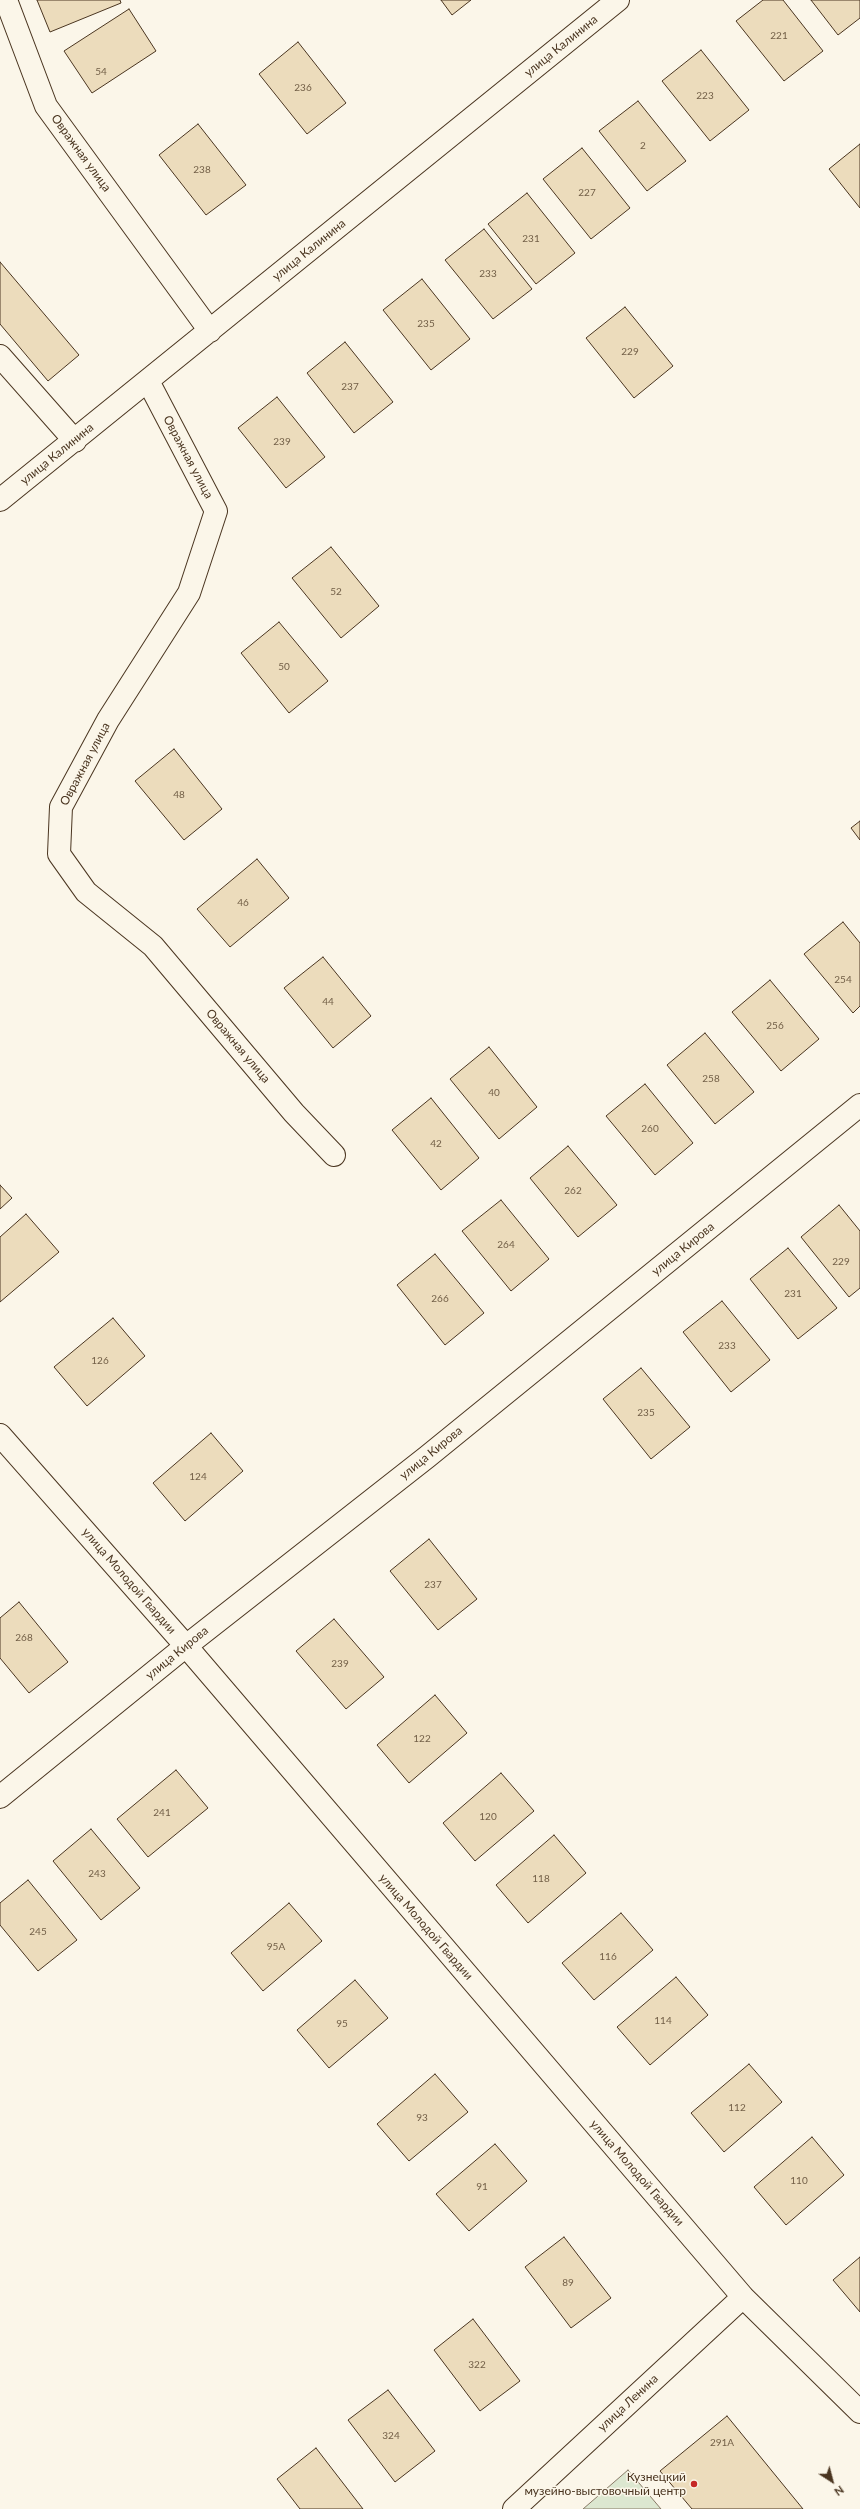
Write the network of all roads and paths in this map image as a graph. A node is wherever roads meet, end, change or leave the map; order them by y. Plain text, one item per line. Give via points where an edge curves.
1 (6, 0) edge
2 (618, 0) edge
3 (210, 331) junction
4 (0, 356) edge
5 (148, 381) junction
6 (75, 441) junction
7 (0, 500) edge
8 (860, 1105) edge
9 (334, 1155) dead end
10 (0, 1435) edge
11 (186, 1646) junction
12 (0, 1797) edge
13 (743, 2297) junction
14 (860, 2412) edge
15 (514, 2509) edge

1 - 3 street, Овражная улица via 46,106
2 - 3 street, улица Калинина
3 - 5 street, улица Калинина
4 - 6 street
5 - 6 street, улица Калинина
5 - 9 street, Овражная улица via 216,511 188,593 108,720 61,807 59,854 86,892 153,946 294,1113
6 - 7 street, улица Калинина
8 - 11 street, улица Кирова via 427,1457
10 - 11 street, улица Молодой Гвардии
11 - 12 street, улица Кирова
11 - 13 street, улица Молодой Гвардии
13 - 14 street, улица Молодой Гвардии
13 - 15 street, улица Ленина

